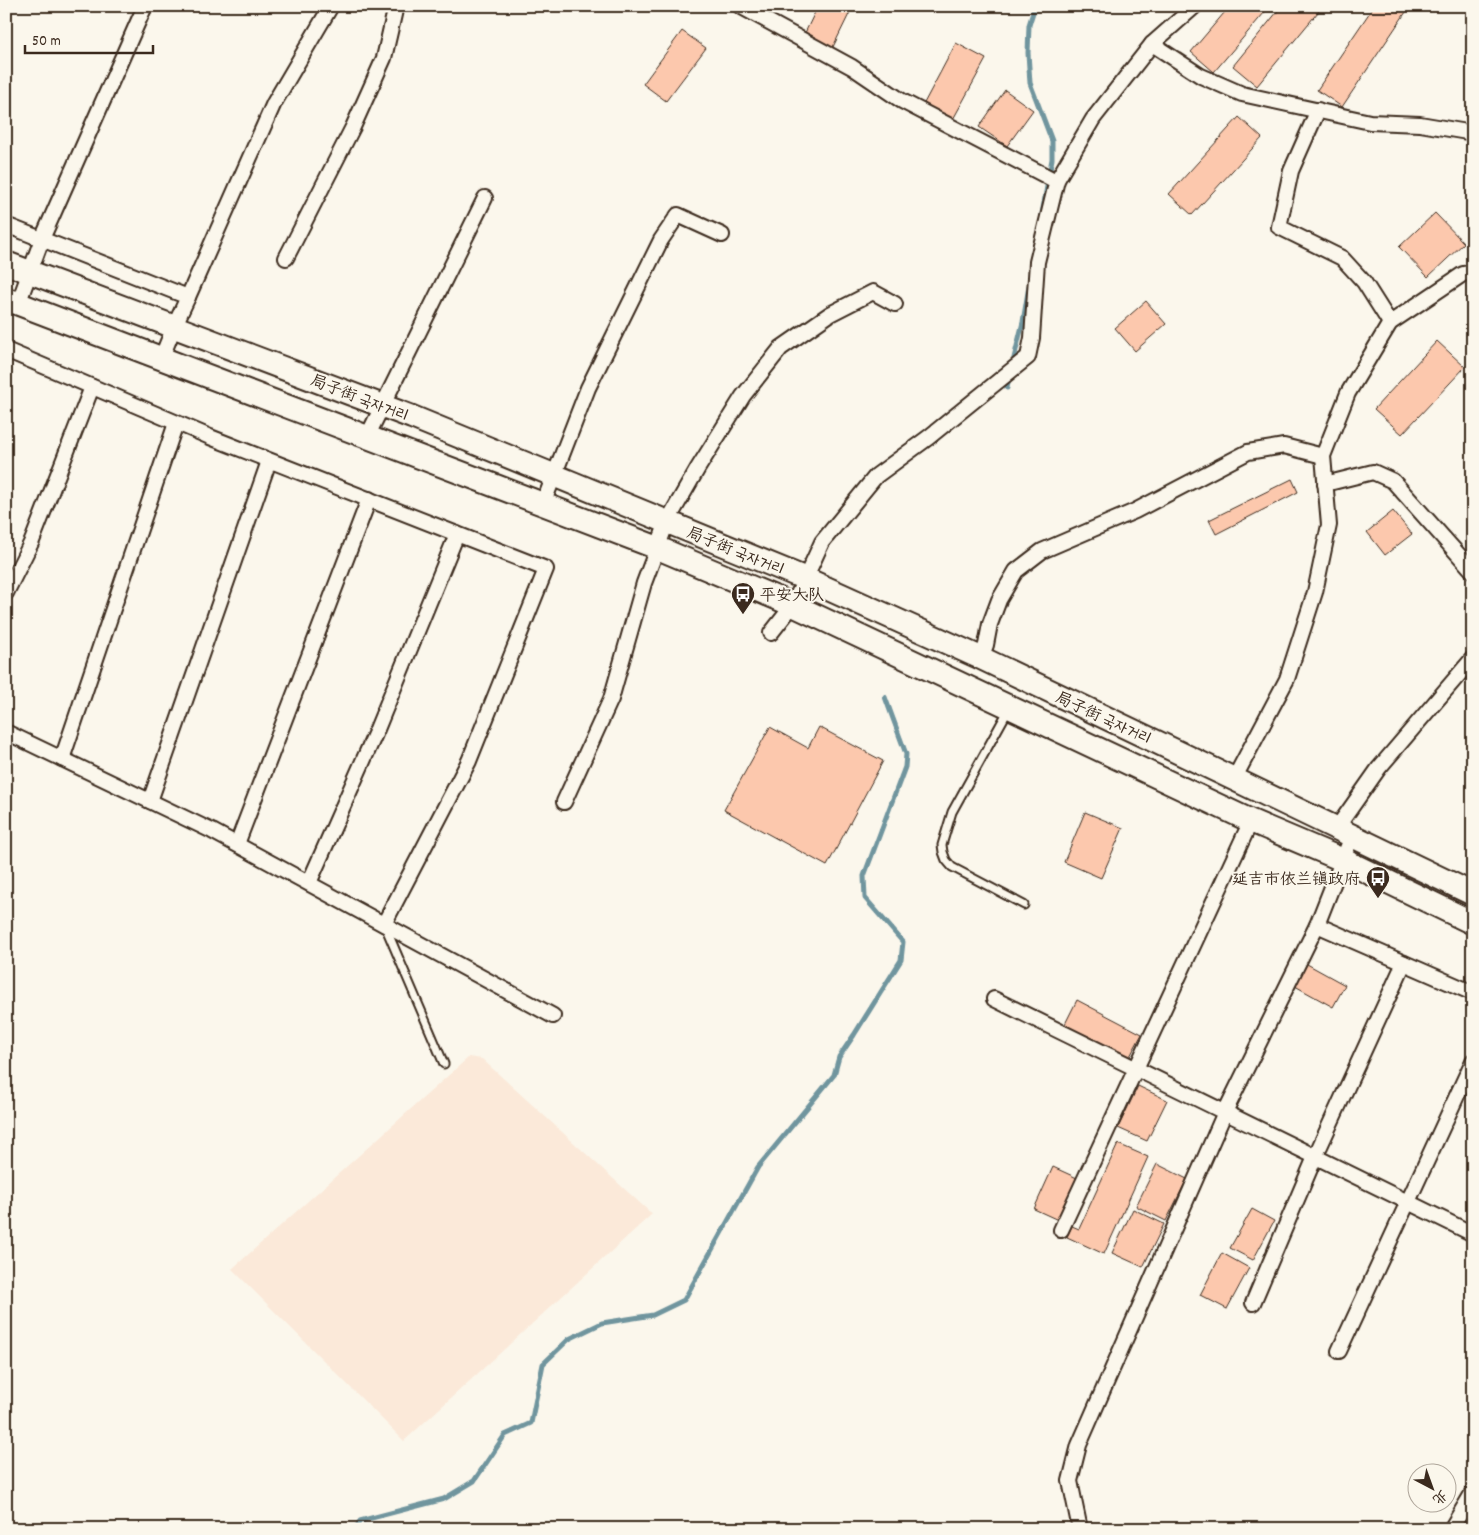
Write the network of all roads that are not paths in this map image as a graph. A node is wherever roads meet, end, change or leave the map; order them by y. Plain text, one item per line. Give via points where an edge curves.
1 (145, 6) edge
2 (331, 6) edge
3 (396, 6) edge
4 (740, 6) edge
5 (1195, 6) edge
6 (1152, 44) junction
7 (1318, 110) junction
8 (1473, 133) edge
9 (1050, 177) junction
10 (485, 198) dead end
11 (6, 225) edge
12 (722, 235) dead end
13 (42, 239) junction
14 (286, 258) dead end
15 (6, 263) edge
16 (30, 272) junction
17 (1473, 272) edge
18 (188, 297) junction
19 (12, 302) edge
20 (896, 304) dead end
21 (1390, 323) junction
22 (174, 327) junction
23 (6, 350) edge
24 (162, 359) junction
25 (92, 387) junction
26 (382, 405) junction
27 (176, 423) junction
28 (367, 437) junction
29 (1323, 456) junction
30 (270, 461) junction
31 (553, 475) junction
32 (1325, 484) junction
33 (368, 499) junction
34 (543, 504) junction
35 (667, 522) junction
36 (457, 534) junction
37 (658, 548) junction
38 (1473, 570) edge
39 (804, 578) junction
40 (6, 593) edge
41 (793, 605) junction
42 (771, 633) dead end
43 (981, 658) junction
44 (1473, 658) edge
45 (1010, 707) junction
46 (6, 732) edge
47 (62, 759) junction
48 (1234, 778) junction
49 (150, 801) junction
50 (564, 802) dead end
51 (1251, 821) junction
52 (1344, 832) junction
53 (237, 844) junction
54 (1343, 860) junction
55 (309, 883) junction
56 (1470, 889) edge
57 (1024, 905) dead end
58 (1473, 922) edge
59 (384, 924) junction
60 (1317, 924) junction
61 (1404, 963) junction
62 (1473, 993) edge
63 (994, 999) dead end
64 (553, 1016) dead end
65 (1473, 1062) edge
66 (444, 1064) dead end
67 (1136, 1068) junction
68 (1225, 1112) junction
69 (1315, 1157) junction
70 (1408, 1202) junction
71 (1061, 1230) dead end
72 (1473, 1234) edge
73 (1253, 1303) dead end
74 (1339, 1351) dead end
75 (1473, 1492) edge
76 (1080, 1529) edge
77 (1450, 1529) edge

1 - 13 street
2 - 18 street via 274,103
3 - 14 street via 384,58 353,127
4 - 9 street via 852,67 902,101
5 - 6 street
6 - 7 street via 1202,76 1242,94
6 - 9 street
7 - 8 street via 1370,122 1420,124
7 - 21 street via 1291,171 1279,227 1342,258 1364,282
9 - 39 street via 1037,262 1028,357 930,437 876,476 822,542
10 - 26 street
11 - 13 street
12 - 31 street via 678,215 661,240 588,388
13 - 16 street
13 - 18 street
15 - 16 main road, 局子街 국자거리
16 - 19 street
16 - 22 main road, 局子街 국자거리
17 - 21 street via 1462,274
18 - 22 street
19 - 24 main road, 局子街 국자거리
20 - 35 street via 874,292 830,314 782,348 743,396
21 - 29 street via 1348,393
22 - 24 street
22 - 26 main road, 局子街 국자거리
23 - 25 street
24 - 28 main road, 局子街 국자거리
25 - 27 street
25 - 40 street via 32,541
26 - 28 street
26 - 31 main road, 局子街 국자거리
27 - 30 street
27 - 47 street
28 - 34 main road, 局子街 국자거리
29 - 32 street
29 - 43 street via 1284,446 1248,452 1134,511 1042,551 1016,571 990,624
30 - 33 street
30 - 49 street
31 - 34 street
31 - 35 main road, 局子街 국자거리
32 - 38 street via 1373,472 1393,481
32 - 48 street via 1329,525 1315,592 1287,679
33 - 36 street
33 - 53 street
34 - 37 main road, 局子街 국자거리
35 - 37 street
35 - 39 main road, 局子街 국자거리
36 - 55 street via 375,734
36 - 59 street via 546,569 469,760
37 - 41 main road, 局子街 국자거리
37 - 50 street via 644,583 611,699
39 - 41 street
39 - 43 main road, 局子街 국자거리
41 - 42 street
41 - 45 main road, 局子街 국자거리
43 - 48 main road, 局子街 국자거리
44 - 52 street via 1379,768
45 - 51 main road, 局子街 국자거리
45 - 57 lane via 952,812 942,845 946,860 952,867
46 - 47 street
47 - 49 street
48 - 52 main road, 局子街 국자거리
49 - 53 street
51 - 54 main road, 局子街 국자거리
51 - 67 street
52 - 54 street
52 - 56 main road, 局子街 국자거리
53 - 55 street
54 - 58 main road, 局子街 국자거리
54 - 60 street
55 - 59 street
59 - 64 street
59 - 66 lane
60 - 61 street
60 - 68 street
61 - 62 street
61 - 69 street
63 - 67 street
65 - 70 street
67 - 68 street
67 - 71 street
68 - 69 street
68 - 76 street via 1079,1445 1070,1481
69 - 70 street
69 - 73 street
70 - 72 street
70 - 74 street
75 - 77 street

